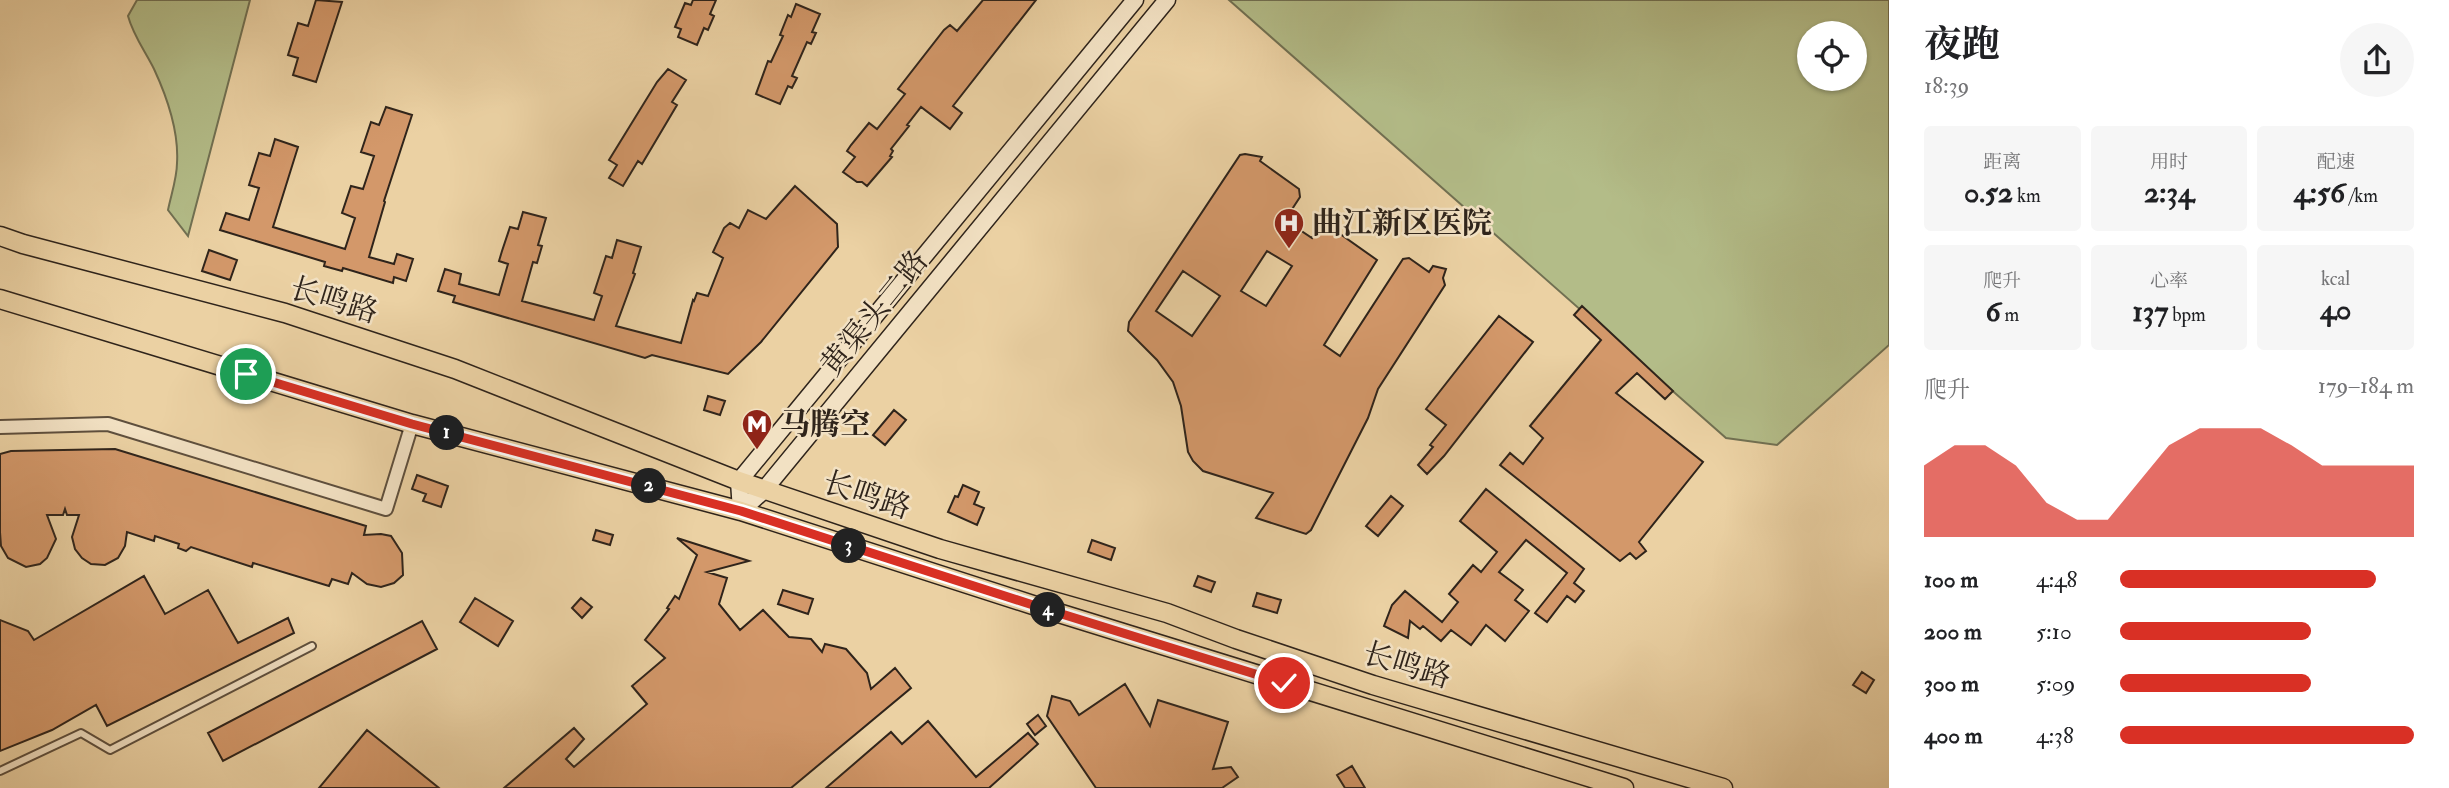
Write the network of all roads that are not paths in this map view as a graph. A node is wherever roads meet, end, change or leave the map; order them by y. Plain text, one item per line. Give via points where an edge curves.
1 (1135, 0) edge
2 (1167, 0) edge
3 (0, 236) edge
4 (0, 299) edge
5 (412, 424) junction
6 (0, 427) edge
7 (739, 481) junction
8 (764, 490) junction
9 (741, 511) junction
10 (312, 646) dead end
11 (0, 771) edge
12 (1624, 788) edge
13 (1723, 788) edge

1 - 7 main road, 黄渠头二路
2 - 8 main road, 黄渠头二路
3 - 7 main road, 长鸣路 via 285,313 455,369
4 - 5 main road, 长鸣路
5 - 6 street via 386,509 108,424
5 - 9 main road, 长鸣路
7 - 8 main road, 长鸣路
7 - 9 main road
8 - 9 main road, 黄渠头二路
8 - 13 main road, 长鸣路 via 940,548 1167,613 1373,685
9 - 12 main road, 长鸣路
10 - 11 lane via 110,750 81,733

